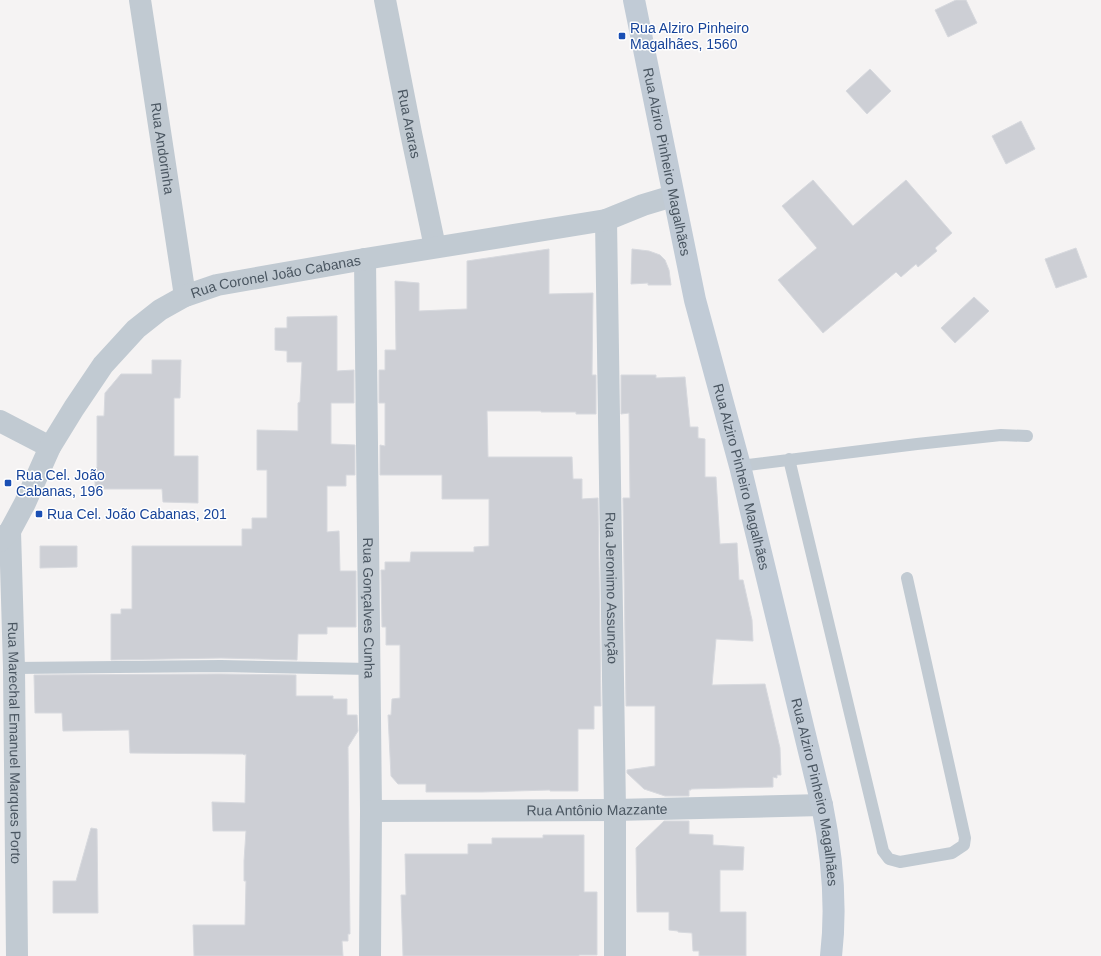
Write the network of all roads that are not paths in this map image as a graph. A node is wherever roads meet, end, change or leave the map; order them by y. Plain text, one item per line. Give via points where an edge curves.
1 (140, 0) edge
2 (385, 0) edge
3 (634, 0) edge
4 (673, 196) junction
5 (606, 220) junction
6 (435, 248) junction
7 (365, 259) junction
8 (185, 296) junction
9 (0, 421) edge
10 (1028, 436) dead end
11 (50, 447) junction
12 (789, 460) junction
13 (740, 466) junction
14 (5, 536) edge
15 (907, 578) dead end
16 (14, 668) junction
17 (370, 669) junction
18 (822, 805) junction
19 (615, 810) junction
20 (371, 811) junction
21 (17, 956) edge
22 (370, 956) edge
23 (616, 956) edge
24 (831, 956) edge

1 - 8 street, Rua Andorinha
2 - 6 street, Rua Araras
3 - 4 street, Rua Alziro Pinheiro Magalhães
4 - 5 street, Rua Coronel João Cabanas
4 - 13 street, Rua Alziro Pinheiro Magalhães via 695,300
5 - 6 street, Rua Coronel João Cabanas
5 - 19 street, Rua Jeronimo Assunção
6 - 7 street, Rua Coronel João Cabanas
7 - 8 street, Rua Coronel João Cabanas via 217,285
7 - 17 street, Rua Gonçalves Cunha
8 - 11 street, Rua Coronel João Cabanas via 160,310 136,329 103,365
9 - 11 street
10 - 12 lane via 1001,435
11 - 14 street, Rua Coronel João Cabanas via 25,503
12 - 13 lane
12 - 15 lane via 883,851 889,859 900,862 952,853 964,845 965,838
13 - 18 street, Rua Alziro Pinheiro Magalhães
14 - 16 street, Rua Marechal Emanuel Marques Porto
16 - 17 lane via 221,666
16 - 21 street, Rua Marechal Emanuel Marques Porto
17 - 20 street, Rua Gonçalves Cunha
18 - 19 street, Rua Antônio Mazzante
18 - 24 street, Rua Alziro Pinheiro Magalhães via 828,835 833,892
19 - 20 street, Rua Antônio Mazzante
19 - 23 street, Rua Jeronimo Assunção
20 - 22 street, Rua Gonçalves Cunha

